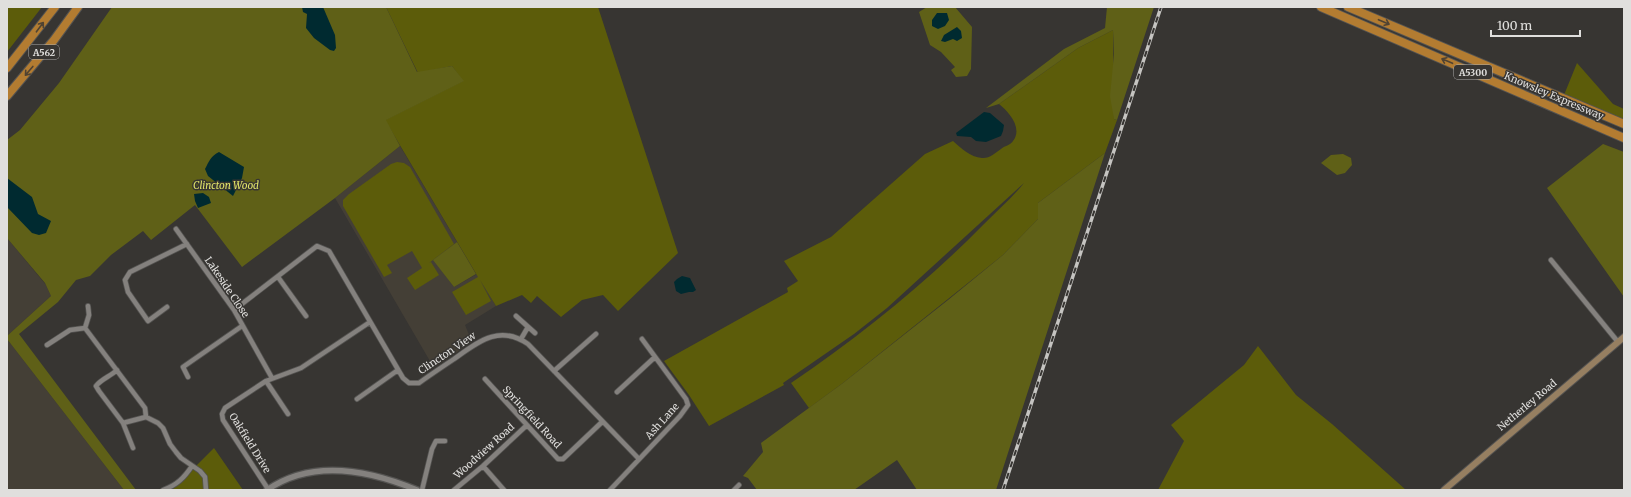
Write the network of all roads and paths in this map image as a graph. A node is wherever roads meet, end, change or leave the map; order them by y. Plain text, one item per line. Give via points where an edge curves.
1 (55, 7) edge
2 (78, 7) edge
3 (1321, 7) edge
4 (1348, 7) edge
5 (7, 68) edge
6 (7, 96) edge
7 (1624, 124) edge
8 (1624, 138) edge
9 (176, 229) dead end
10 (186, 244) junction
11 (1551, 260) dead end
12 (278, 277) junction
13 (88, 306) dead end
14 (167, 307) dead end
15 (234, 310) junction
16 (306, 316) dead end
17 (516, 316) dead end
18 (370, 322) junction
19 (242, 326) junction
20 (528, 327) junction
21 (85, 328) junction
22 (535, 333) dead end
23 (596, 334) dead end
24 (1624, 337) edge
25 (521, 339) junction
26 (642, 339) dead end
27 (1618, 342) junction
28 (47, 345) dead end
29 (655, 357) junction
30 (117, 370) junction
31 (398, 370) junction
32 (554, 371) junction
33 (188, 377) dead end
34 (272, 378) junction
35 (485, 379) dead end
36 (266, 381) junction
37 (617, 392) dead end
38 (357, 399) dead end
39 (288, 414) dead end
40 (146, 417) junction
41 (602, 422) junction
42 (123, 423) junction
43 (527, 425) junction
44 (445, 442) dead end
45 (133, 448) dead end
46 (639, 459) junction
47 (192, 466) junction
48 (483, 466) junction
49 (738, 485) dead end
50 (268, 489) edge
51 (163, 490) edge
52 (206, 490) edge
53 (417, 490) edge
54 (422, 490) edge
55 (454, 490) edge
56 (504, 490) edge
57 (610, 490) edge
58 (734, 490) edge
59 (1444, 490) edge

5 -> 1 highway, A562
2 -> 6 highway, A562
8 -> 3 highway, Knowsley Expressway / A5300
4 -> 7 highway, Knowsley Expressway / A5300
9 - 10 street, Lakeside Close
10 - 14 street via 130,272 125,280 128,292 148,321
10 - 15 street, Lakeside Close
11 - 27 street
12 - 15 street, Clincton View
12 - 16 street
12 - 18 street, Clincton View via 317,246 329,251
13 - 21 street via 89,315
15 - 19 street, Lakeside Close
17 - 20 street
18 - 31 street, Clincton View
18 - 34 street, Oakfield Drive via 301,368
19 - 33 street via 183,367
19 - 34 street, Lakeside Close
20 - 22 street
20 - 25 street
21 - 28 street via 70,330
21 - 30 street
23 - 32 street
24 - 27 main road, Netherley Road
25 - 31 street, Clincton View via 511,335 480,340 419,384 409,383
25 - 32 street
26 - 29 street, Ash Lane
27 - 59 main road, Netherley Road
29 - 37 street
29 - 46 street, Ash Lane via 688,405
30 - 40 street via 145,408
30 - 42 street via 96,386
31 - 38 street
32 - 41 street
34 - 36 street, Oakfield Drive
35 - 43 street, Springfield Road
36 - 39 street
36 - 50 street, Oakfield Drive via 225,408 222,414 223,420
40 - 42 street
40 - 47 street via 164,428 170,444
41 - 43 street, Springfield Road via 563,460 558,459
41 - 46 street
42 - 45 street
43 - 48 street, Woodview Road
44 - 54 street via 436,441 432,449
46 - 57 street, Ash Lane
47 - 51 street via 174,486
47 - 52 street via 200,470 205,477
48 - 55 street, Woodview Road
48 - 56 street
49 - 58 street
50 - 53 street via 285,480 328,469 365,473 394,480

